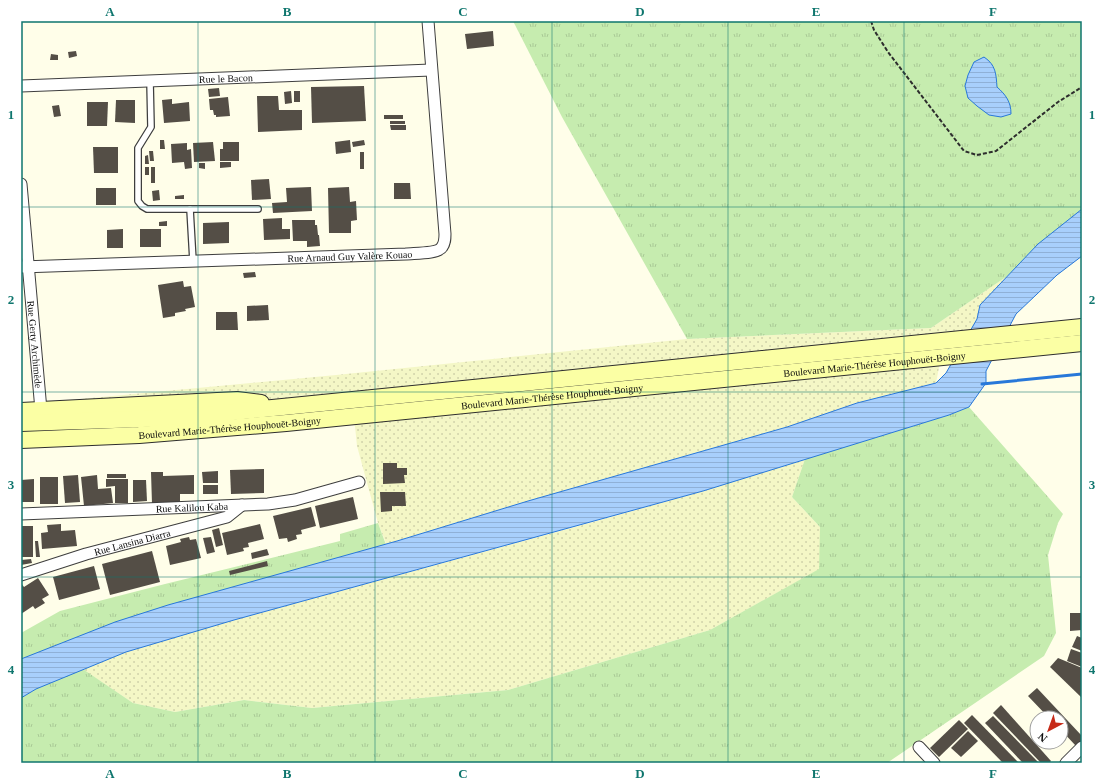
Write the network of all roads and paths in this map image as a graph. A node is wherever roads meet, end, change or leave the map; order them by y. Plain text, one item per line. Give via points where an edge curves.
1 (428, 21) edge
2 (871, 21) edge
3 (431, 70) junction
4 (150, 81) junction
5 (21, 86) edge
6 (1082, 88) edge
7 (21, 184) edge
8 (190, 209) junction
9 (258, 209) dead end
10 (193, 262) junction
11 (25, 267) edge
12 (1082, 327) edge
13 (1082, 343) edge
14 (286, 407) junction
15 (40, 410) junction
16 (21, 411) edge
17 (21, 423) edge
18 (21, 440) edge
19 (359, 482) dead end
20 (242, 506) junction
21 (21, 514) edge
22 (21, 575) edge
23 (919, 747) dead end
24 (1082, 747) edge
25 (934, 763) edge
26 (1066, 763) edge

1 - 3 street, Rue Arnaud Guy Valère Kouao
2 - 6 path via 888,52 964,151 977,155 996,151 1058,102
3 - 4 street, Rue le Bacon
3 - 10 street, Rue Arnaud Guy Valère Kouao via 445,234 442,248 406,254
4 - 5 street, Rue le Bacon
4 - 8 lane via 151,127 138,148 138,200 147,209
7 - 11 street, Rue Gerty Archimède
8 - 9 lane
8 - 10 lane
10 - 11 street, Rue Arnaud Guy Valère Kouao
11 - 15 street, Rue Gerty Archimède
12 - 14 main road, Boulevard Marie-Thérèse Houphouët-Boigny
13 - 18 main road, Boulevard Marie-Thérèse Houphouët-Boigny via 286,424 139,435
14 - 15 main road via 237,400
14 - 17 main road, Boulevard Marie-Thérèse Houphouët-Boigny via 173,418
15 - 16 main road
19 - 20 street, Rue Kalilou Kaba via 295,500
20 - 21 street, Rue Kalilou Kaba
20 - 22 street, Rue Lansina Diarra via 227,517 86,554
23 - 25 street
24 - 26 street

